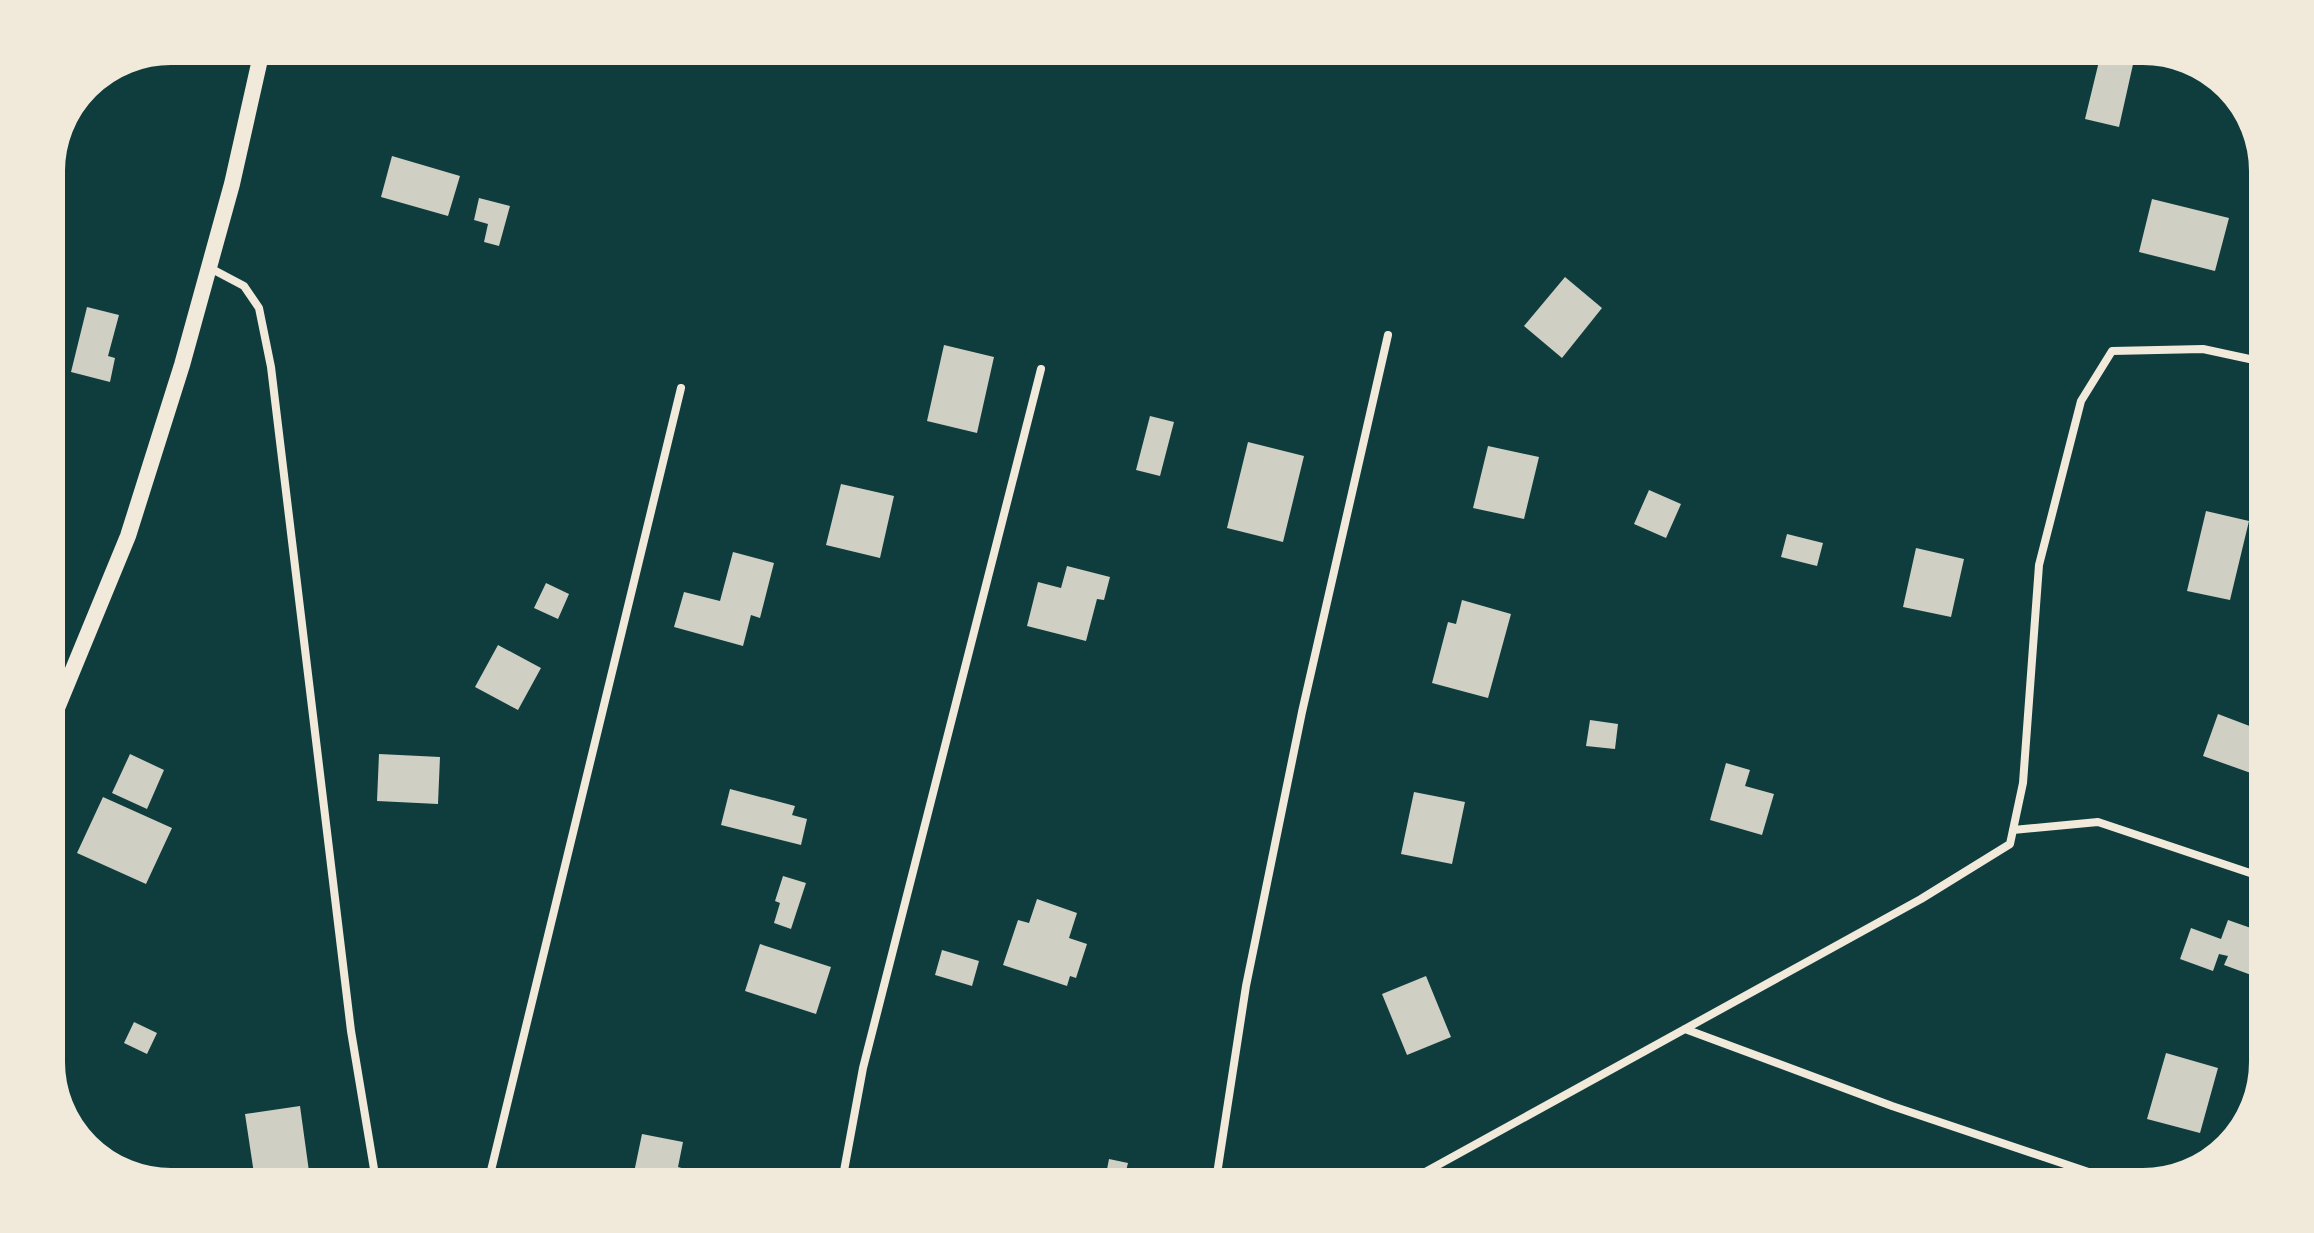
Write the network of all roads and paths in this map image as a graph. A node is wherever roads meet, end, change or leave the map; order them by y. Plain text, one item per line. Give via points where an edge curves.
1 (260, 60) edge
2 (209, 267) junction
3 (1388, 335) dead end
4 (2254, 360) edge
5 (1041, 369) dead end
6 (681, 388) dead end
7 (60, 701) edge
8 (2013, 830) junction
9 (2254, 874) edge
10 (1685, 1029) junction
11 (375, 1173) edge
12 (490, 1173) edge
13 (844, 1173) edge
14 (1217, 1173) edge
15 (1423, 1173) edge
16 (2091, 1173) edge

1 - 2 main road
2 - 7 main road via 128,536
2 - 11 street via 244,286 259,308 271,367 351,1031
3 - 14 street via 1295,743 1246,986
4 - 8 street via 2203,349 2112,351 2081,401 2039,565 2023,783
5 - 13 street via 863,1068
6 - 12 street
8 - 9 street via 2098,822
8 - 10 street via 2010,844 1921,899
10 - 15 street
10 - 16 street

